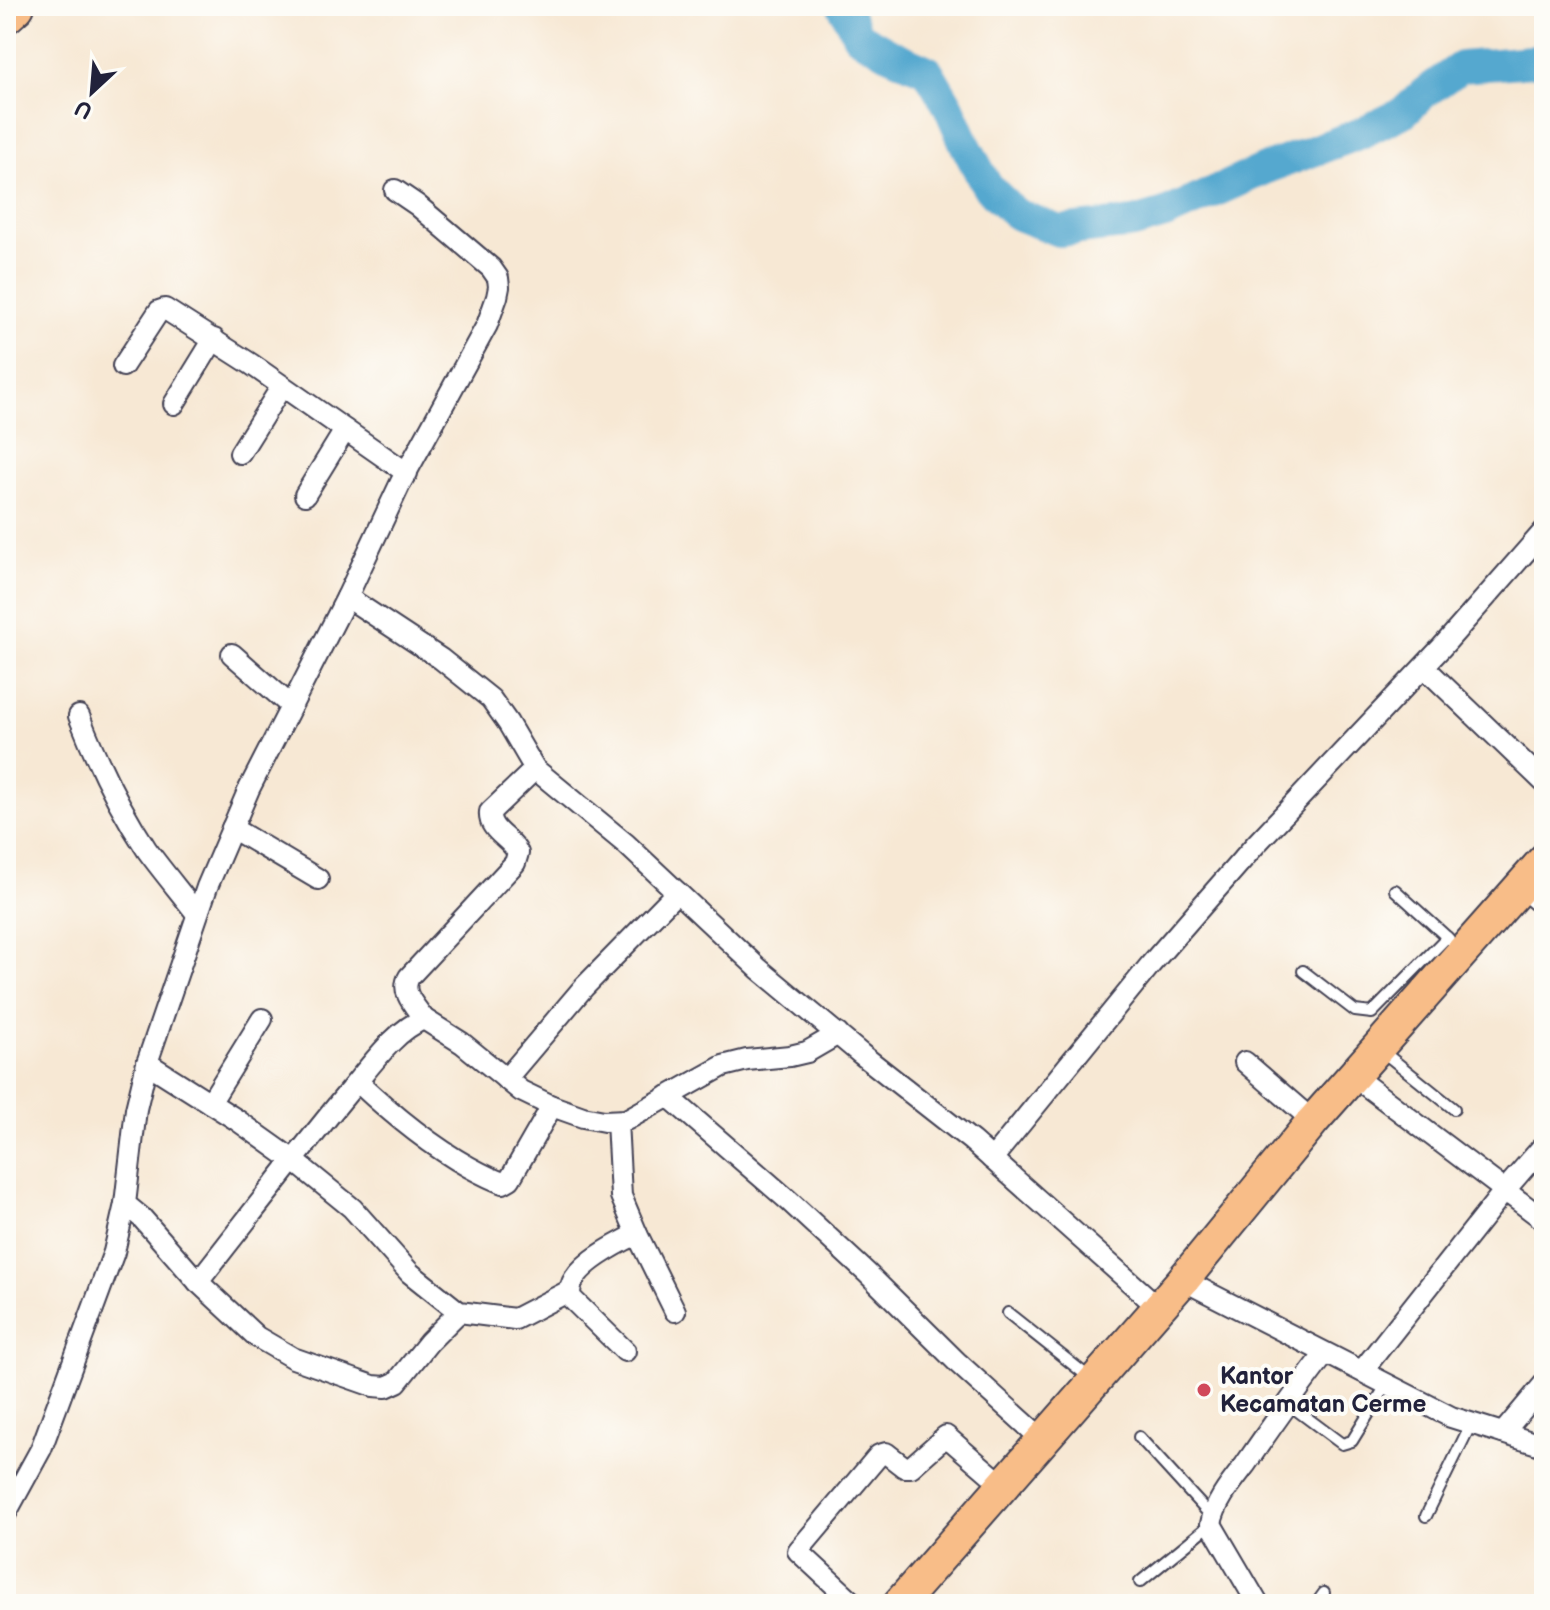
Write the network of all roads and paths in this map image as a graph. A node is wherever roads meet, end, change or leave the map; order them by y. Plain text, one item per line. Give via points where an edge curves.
1 (16, 6) edge
2 (6, 15) edge
3 (395, 190) dead end
4 (214, 339) junction
5 (123, 366) dead end
6 (282, 386) junction
7 (174, 404) dead end
8 (345, 430) junction
9 (240, 453) dead end
10 (407, 473) junction
11 (305, 495) dead end
12 (1544, 531) edge
13 (347, 597) junction
14 (232, 654) dead end
15 (1424, 667) junction
16 (291, 706) junction
17 (79, 716) dead end
18 (535, 769) junction
19 (1544, 782) edge
20 (232, 828) junction
21 (1544, 860) edge
22 (318, 879) dead end
23 (1395, 890) dead end
24 (677, 892) junction
25 (1532, 896) edge
26 (197, 914) junction
27 (1455, 944) junction
28 (1303, 971) dead end
29 (262, 1019) dead end
30 (424, 1019) junction
31 (838, 1034) junction
32 (1377, 1047) junction
33 (1245, 1062) dead end
34 (147, 1063) junction
35 (1352, 1075) junction
36 (506, 1079) junction
37 (358, 1082) junction
38 (668, 1096) junction
39 (210, 1103) junction
40 (552, 1106) junction
41 (1454, 1109) dead end
42 (617, 1121) junction
43 (1313, 1121) junction
44 (1544, 1145) edge
45 (992, 1159) junction
46 (293, 1160) junction
47 (1505, 1190) junction
48 (125, 1204) junction
49 (1544, 1220) edge
50 (637, 1234) junction
51 (1183, 1280) junction
52 (198, 1282) junction
53 (569, 1291) junction
54 (1158, 1307) junction
55 (675, 1311) dead end
56 (459, 1312) junction
57 (1008, 1313) dead end
58 (625, 1351) dead end
59 (1325, 1354) junction
60 (1362, 1371) junction
61 (1094, 1382) junction
62 (1387, 1384) junction
63 (1544, 1384) edge
64 (1287, 1403) junction
65 (1471, 1424) junction
66 (1503, 1433) junction
67 (1139, 1437) dead end
68 (1044, 1441) junction
69 (1544, 1446) edge
70 (1004, 1486) junction
71 (6, 1513) edge
72 (1426, 1516) dead end
73 (1212, 1520) junction
74 (1140, 1582) dead end
75 (1324, 1593) dead end
76 (855, 1604) edge
77 (899, 1604) edge
78 (1258, 1604) edge
79 (1316, 1604) edge

1 - 2 highway
3 - 10 street via 491,268 499,287 487,325
4 - 5 street via 162,309
4 - 6 street
4 - 7 street
6 - 8 street
6 - 9 street
8 - 10 street
8 - 11 street
10 - 13 street
12 - 15 street
13 - 16 street
13 - 18 street via 491,699
14 - 16 street
15 - 19 street
15 - 45 street via 1256,844
16 - 20 street
17 - 26 street via 134,828
18 - 24 street
18 - 30 street via 490,812 492,826 518,853 515,863 405,984
20 - 22 street
20 - 26 street
21 - 25 highway
23 - 27 lane
24 - 31 street
24 - 36 street via 584,987
25 - 27 highway
26 - 34 street
27 - 28 lane via 1372,1013 1355,1011
27 - 32 highway
29 - 39 street
30 - 36 street
30 - 37 street via 401,1032
31 - 38 street via 807,1052 723,1066
31 - 45 street
32 - 35 highway
32 - 41 lane
33 - 43 street
34 - 39 street
34 - 48 street
35 - 43 highway
35 - 47 street
36 - 40 street
37 - 40 street via 423,1137 503,1183
37 - 46 street
38 - 42 street
38 - 68 street via 788,1200
39 - 46 street
40 - 42 street
42 - 50 street via 621,1196
43 - 51 highway
44 - 47 street
45 - 54 street
46 - 52 street
46 - 56 street via 352,1208 410,1273
47 - 49 street
47 - 60 street
48 - 52 street
48 - 71 street via 114,1252 41,1449
50 - 53 street via 596,1257
50 - 55 street
51 - 54 highway
51 - 59 street
52 - 56 street via 257,1337 293,1358 373,1386 397,1382
53 - 56 street via 515,1319
53 - 58 street
54 - 61 highway
57 - 61 lane
59 - 60 street
59 - 64 street
60 - 62 street
61 - 68 highway
62 - 64 lane via 1348,1443 1342,1444
62 - 65 street
63 - 66 street
64 - 73 street
65 - 66 street
65 - 72 lane
66 - 69 street
67 - 73 lane
68 - 70 highway
70 - 76 street via 946,1436 911,1467 886,1453 879,1455 798,1551
70 - 77 highway
73 - 74 lane
73 - 78 street
75 - 79 lane

